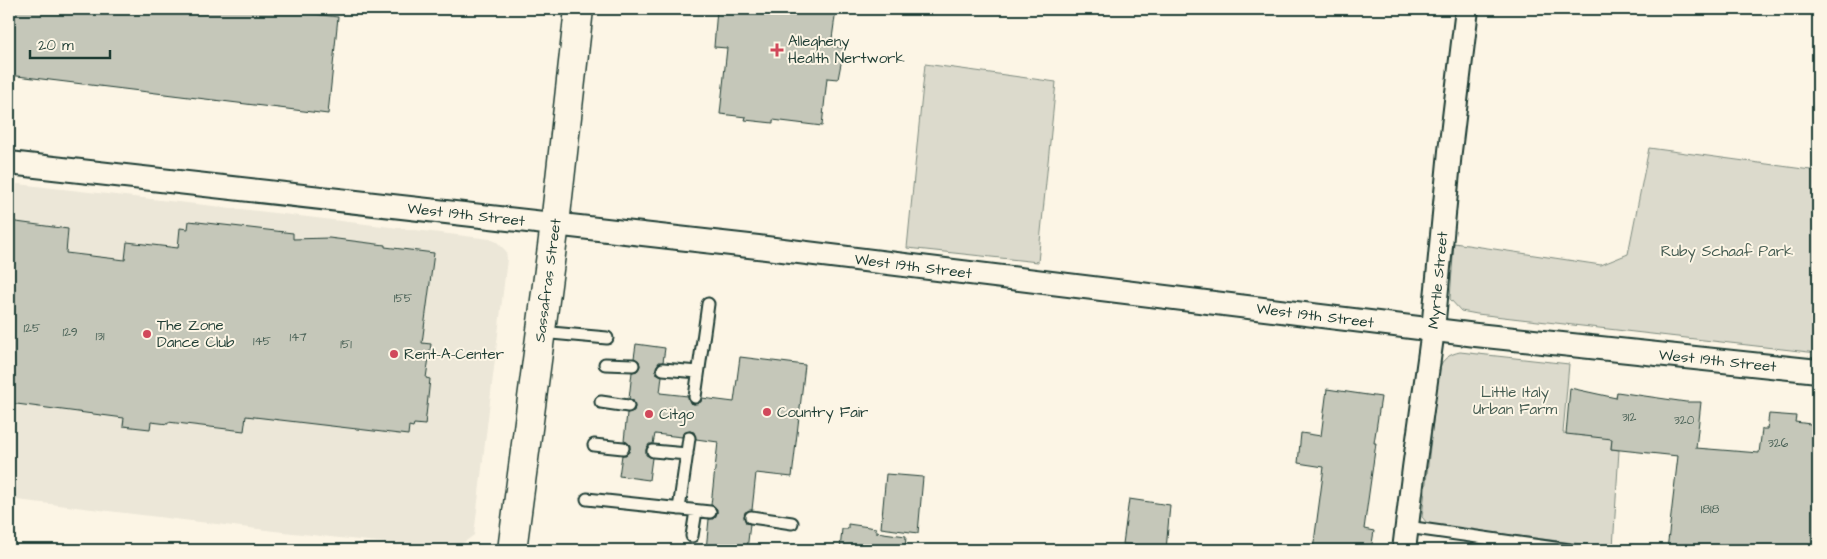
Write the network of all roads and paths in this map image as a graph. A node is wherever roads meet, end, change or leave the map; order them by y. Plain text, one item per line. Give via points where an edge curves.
1 (579, 9) edge
2 (1467, 9) edge
3 (9, 163) edge
4 (555, 224) junction
5 (708, 304) dead end
6 (1433, 330) junction
7 (540, 332) junction
8 (607, 338) dead end
9 (605, 364) dead end
10 (633, 365) dead end
11 (663, 369) dead end
12 (1818, 371) edge
13 (698, 372) junction
14 (695, 397) dead end
15 (601, 402) dead end
16 (628, 406) dead end
17 (689, 438) dead end
18 (594, 445) dead end
19 (623, 448) dead end
20 (652, 451) dead end
21 (687, 454) junction
22 (587, 499) dead end
23 (679, 509) junction
24 (696, 510) junction
25 (710, 512) dead end
26 (751, 517) dead end
27 (792, 523) dead end
28 (1407, 527) junction
29 (692, 536) dead end
30 (512, 550) edge
31 (1404, 550) edge
32 (1569, 550) edge

1 - 4 street, Sassafras Street
2 - 6 street, Myrtle Street
3 - 4 street, West 19th Street
4 - 6 street, West 19th Street
4 - 7 street, Sassafras Street
5 - 13 lane
6 - 12 street, West 19th Street
6 - 28 street, Myrtle Street
7 - 8 lane
7 - 30 street, Sassafras Street
9 - 10 lane
11 - 13 lane
13 - 14 lane
15 - 16 lane
17 - 21 lane
18 - 19 lane
20 - 21 lane
21 - 23 lane
22 - 23 lane
23 - 24 lane
24 - 25 lane
24 - 29 lane
26 - 27 lane
28 - 31 street, Myrtle Street
28 - 32 lane

